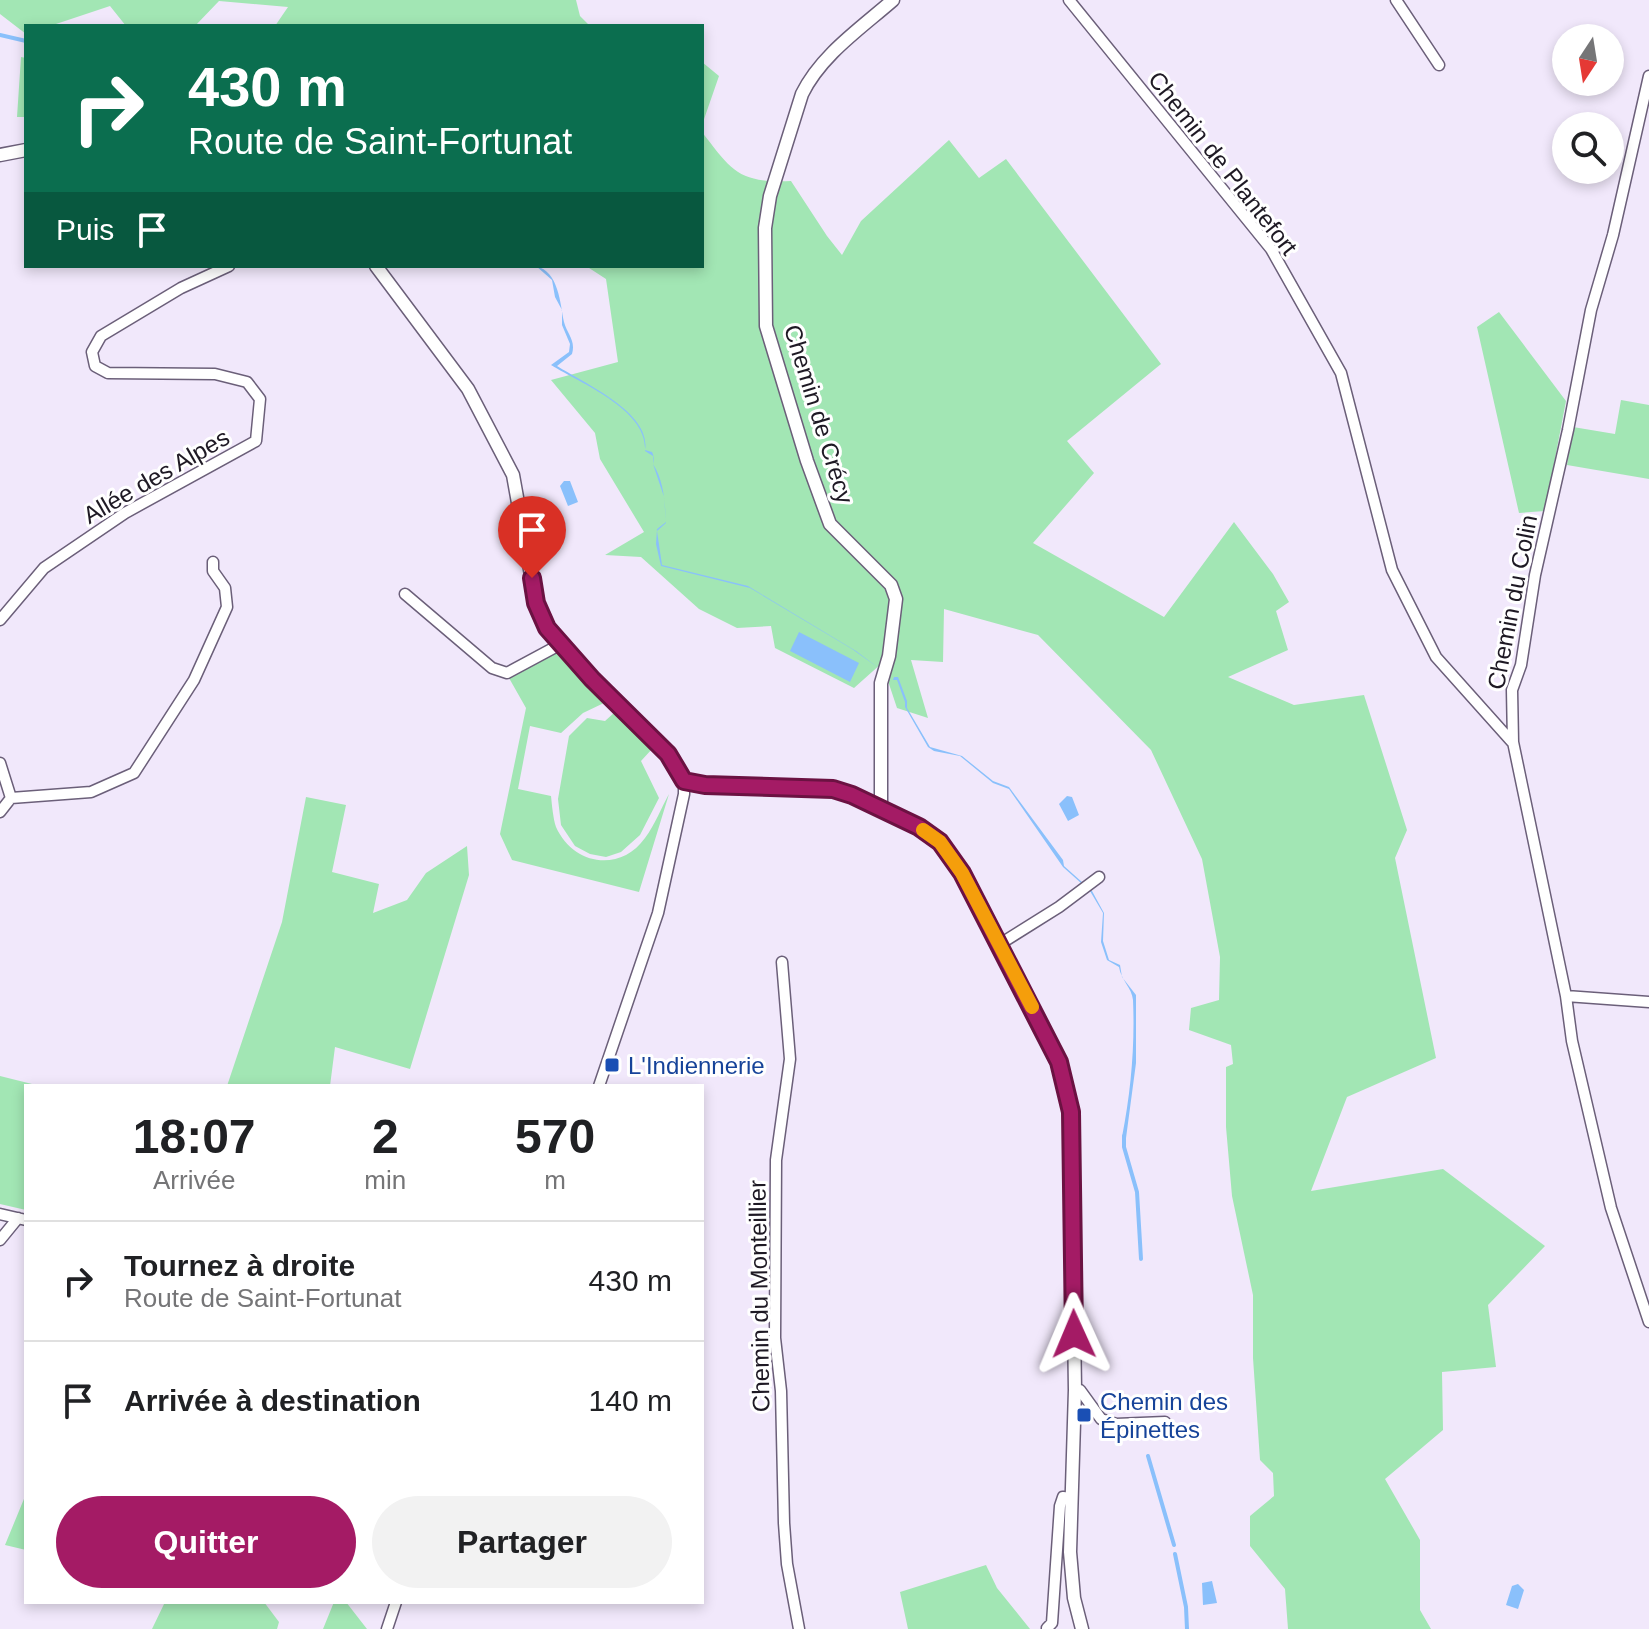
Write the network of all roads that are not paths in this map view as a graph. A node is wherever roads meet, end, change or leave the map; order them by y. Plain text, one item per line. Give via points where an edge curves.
1 (893, 0) edge
2 (1069, 0) edge
3 (1396, 0) edge
4 (1439, 65) dead end
5 (1649, 76) edge
6 (24, 150) edge
7 (0, 155) edge
8 (225, 268) edge
9 (377, 268) edge
10 (213, 562) dead end
11 (405, 594) dead end
12 (0, 620) edge
13 (561, 644) junction
14 (1513, 742) junction
15 (0, 763) edge
16 (684, 781) junction
17 (11, 798) junction
18 (881, 808) junction
19 (0, 812) edge
20 (1091, 884) dead end
21 (1000, 944) junction
22 (782, 962) dead end
23 (1566, 996) junction
24 (1649, 1002) edge
25 (600, 1084) edge
26 (0, 1214) edge
27 (22, 1219) edge
28 (0, 1240) edge
29 (1649, 1322) edge
30 (1075, 1390) junction
31 (1165, 1422) dead end
32 (1070, 1498) junction
33 (395, 1604) edge
34 (1047, 1628) edge
35 (387, 1629) edge
36 (799, 1629) edge
37 (1082, 1629) edge

1 - 18 street, Chemin de Crécy via 810,79 770,196 765,228 766,326 807,461 830,524 891,585 896,599 881,683
2 - 14 street, Chemin de Plantefort via 1271,249 1341,373 1392,570 1436,657
3 - 4 street
5 - 14 street, Chemin du Colin via 1591,310 1535,575 1512,690
6 - 7 street
8 - 12 street, Allée des Alpes via 101,336 92,352 95,366 108,373 215,374 247,382 260,399 256,441 125,513 44,568
9 - 13 street via 468,389 513,475 536,603
10 - 17 street via 227,607 194,680 134,773 91,792
11 - 13 street via 492,668 507,673
13 - 16 street via 668,754
14 - 23 street, Chemin du Colin
15 - 17 street
16 - 18 street via 833,789
16 - 25 street via 658,913
17 - 19 street
18 - 21 street via 940,842
20 - 21 street
21 - 30 street via 1059,1062 1071,1112
22 - 36 street, Chemin du Monteillier via 790,1059 776,1160 775,1338 786,1551
23 - 24 street
23 - 29 street, Chemin du Colin via 1611,1208
26 - 27 street
27 - 28 street
30 - 31 street via 1101,1419 1116,1424
30 - 32 street
32 - 34 street via 1063,1497 1060,1506 1052,1623
32 - 37 street via 1074,1598
33 - 35 street

